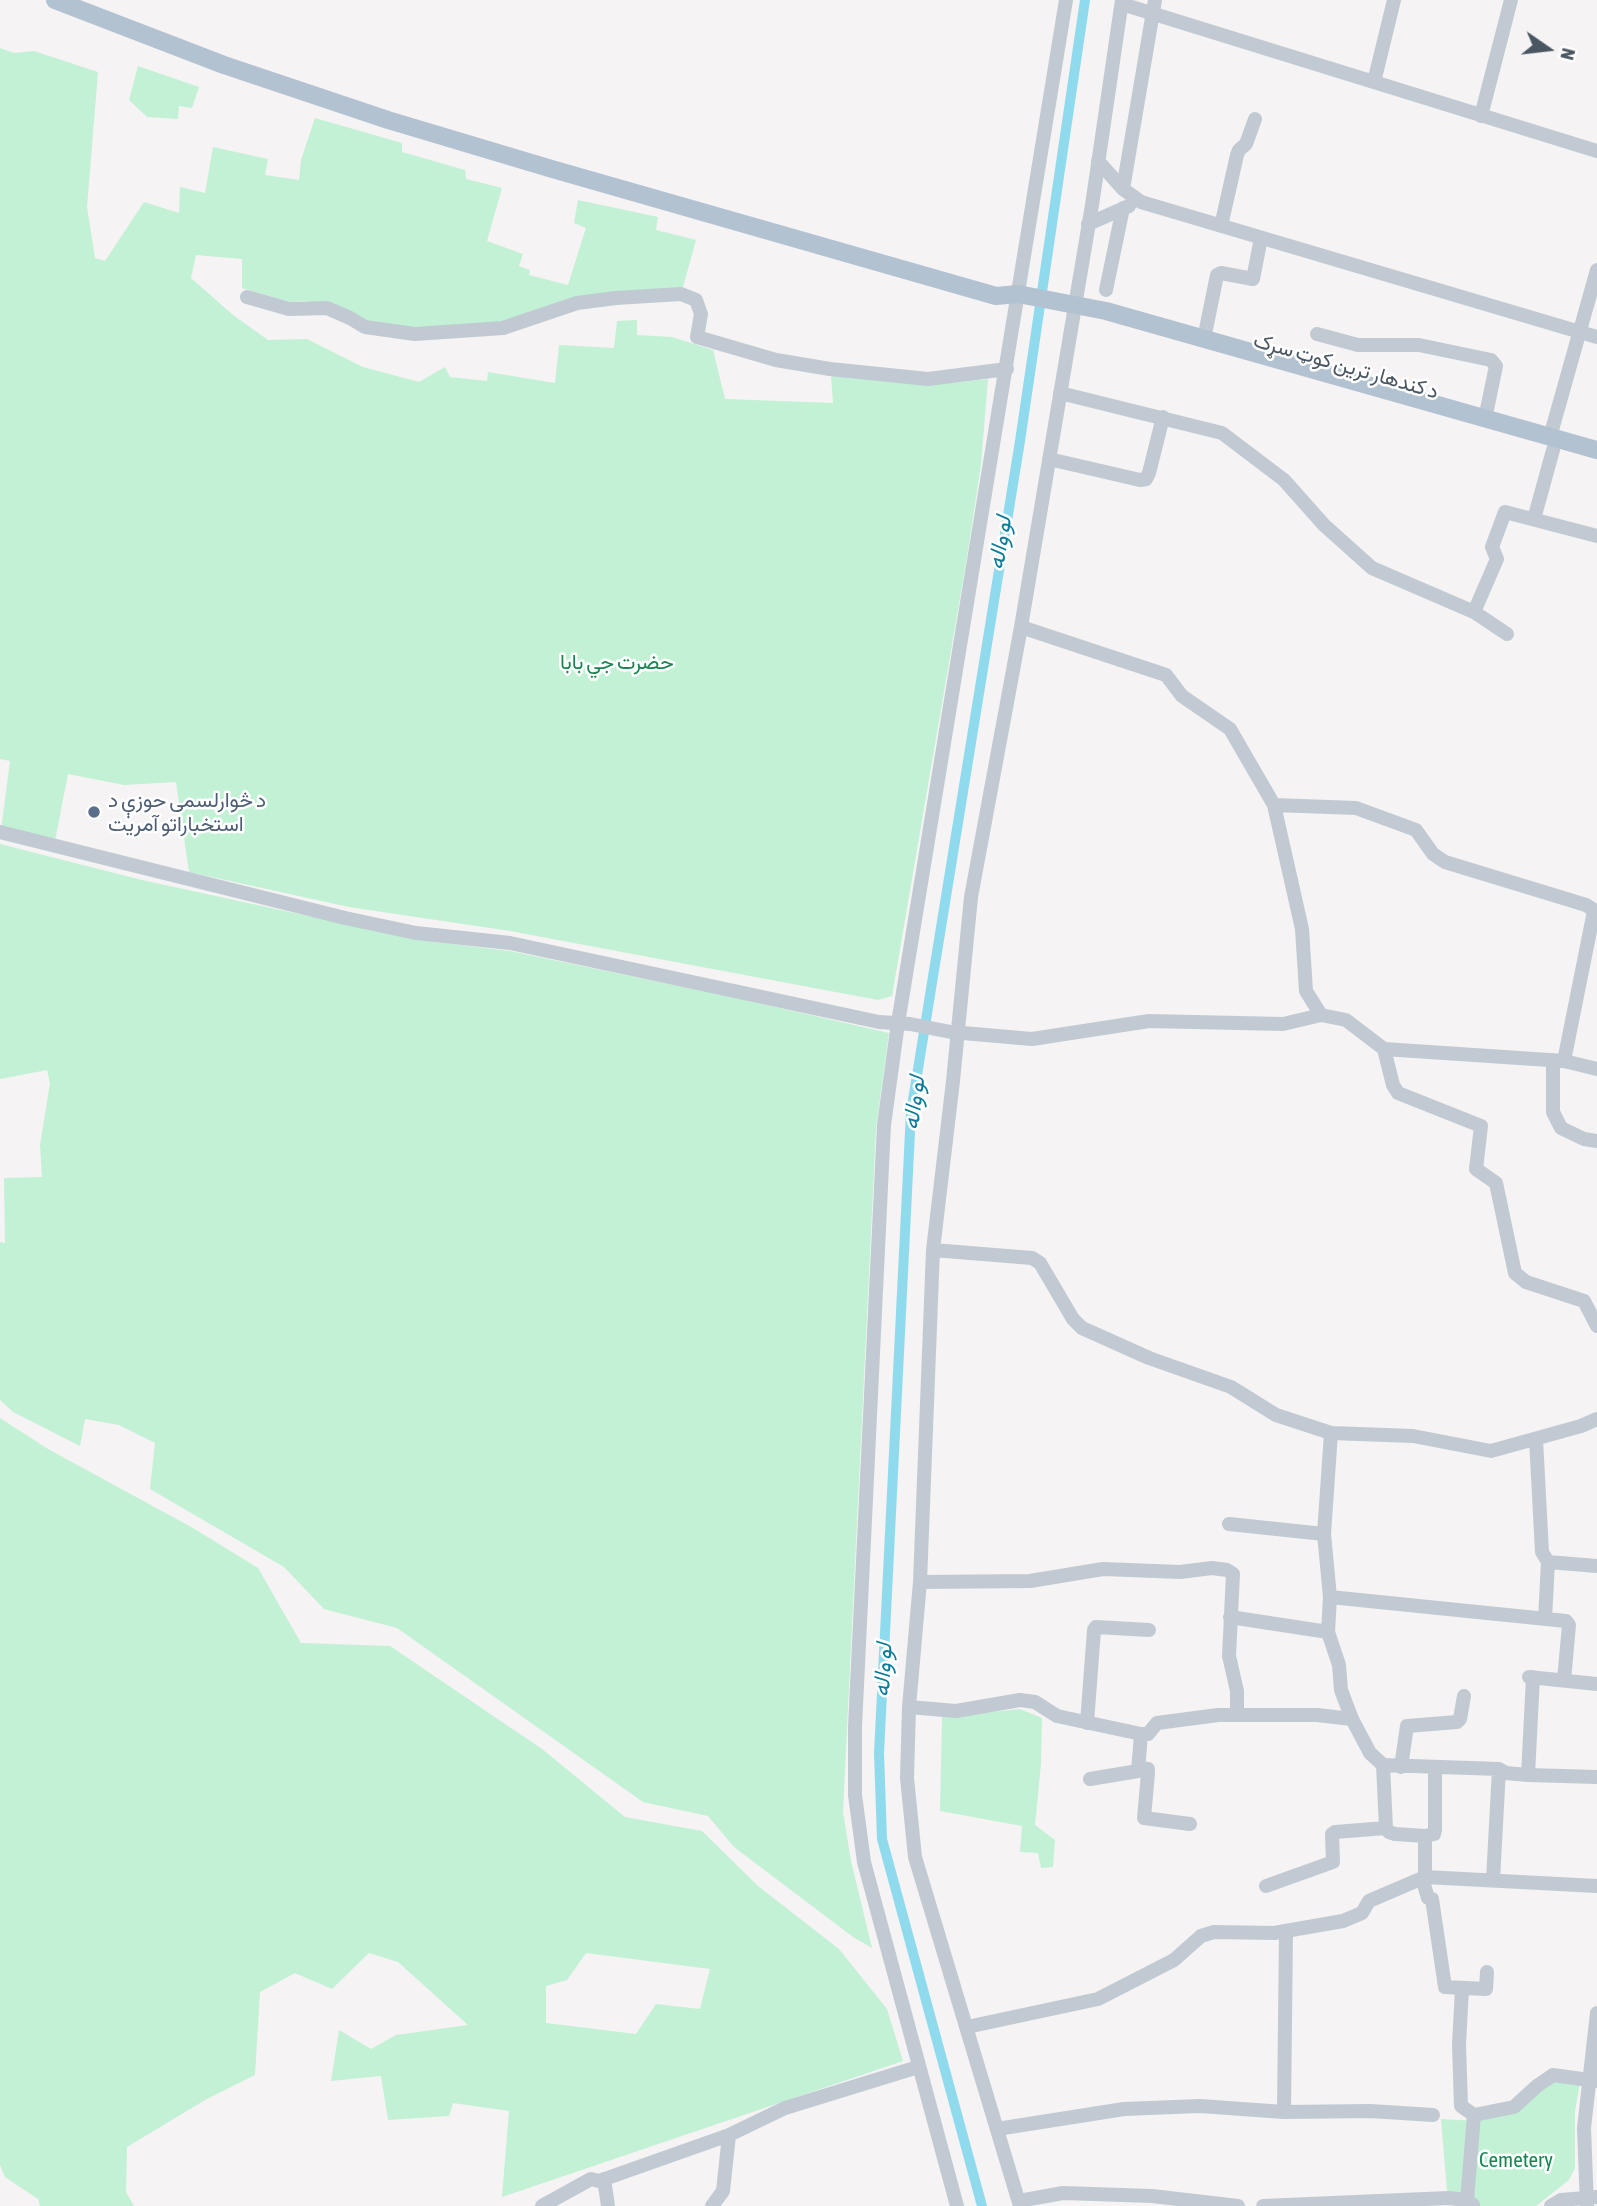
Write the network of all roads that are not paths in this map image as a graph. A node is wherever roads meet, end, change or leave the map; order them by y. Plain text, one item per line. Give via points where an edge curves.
1 (55, 0) edge
2 (82, 0) edge
3 (1066, 0) edge
4 (1394, 0) edge
5 (1511, 0) edge
6 (1122, 2) edge
7 (1154, 7) edge
8 (231, 61) junction
9 (1374, 82) junction
10 (1481, 116) junction
11 (1255, 119) dead end
12 (1597, 151) edge
13 (1098, 161) junction
14 (1123, 189) junction
15 (1141, 202) junction
16 (1123, 208) junction
17 (1088, 224) junction
18 (1221, 226) junction
19 (1261, 238) junction
20 (1597, 270) edge
21 (1106, 290) dead end
22 (1024, 295) junction
23 (247, 298) dead end
24 (1074, 304) junction
25 (1580, 332) junction
26 (1317, 334) dead end
27 (1597, 337) edge
28 (1204, 339) junction
29 (1007, 369) junction
30 (1060, 393) junction
31 (1163, 417) junction
32 (1485, 419) junction
33 (1552, 444) junction
34 (1597, 450) edge
35 (1049, 459) junction
36 (1597, 462) edge
37 (1534, 519) junction
38 (1597, 536) edge
39 (1474, 612) junction
40 (1021, 627) junction
41 (1507, 634) dead end
42 (1274, 805) junction
43 (0, 832) edge
44 (1595, 912) edge
45 (1321, 1016) junction
46 (904, 1024) junction
47 (954, 1032) junction
48 (1384, 1049) junction
49 (1559, 1060) junction
50 (1597, 1069) edge
51 (1597, 1141) edge
52 (933, 1250) junction
53 (1597, 1326) edge
54 (1597, 1419) edge
55 (1331, 1433) junction
56 (1536, 1439) junction
57 (1229, 1524) dead end
58 (1324, 1534) junction
59 (1548, 1562) junction
60 (1597, 1566) edge
61 (920, 1582) junction
62 (1330, 1597) junction
63 (1230, 1617) junction
64 (1545, 1619) junction
65 (1149, 1630) dead end
66 (1328, 1632) junction
67 (1564, 1680) junction
68 (1597, 1684) edge
69 (1464, 1696) dead end
70 (909, 1707) junction
71 (1237, 1715) junction
72 (1352, 1719) junction
73 (1087, 1723) junction
74 (1141, 1734) junction
75 (1383, 1766) junction
76 (1401, 1767) junction
77 (1140, 1768) junction
78 (1435, 1769) junction
79 (1499, 1769) junction
80 (1528, 1775) junction
81 (1597, 1777) edge
82 (1090, 1779) dead end
83 (1191, 1825) dead end
84 (1386, 1828) junction
85 (1425, 1836) junction
86 (1424, 1878) junction
87 (1493, 1880) junction
88 (1266, 1886) dead end
89 (1597, 1886) edge
90 (1286, 1931) junction
91 (1487, 1972) dead end
92 (1462, 1989) junction
93 (1597, 2013) edge
94 (967, 2027) junction
95 (918, 2067) junction
96 (1593, 2081) edge
97 (1284, 2112) junction
98 (1433, 2115) dead end
99 (1474, 2115) junction
100 (997, 2129) junction
101 (1590, 2129) edge
102 (729, 2135) junction
103 (604, 2179) junction
104 (1590, 2200) edge
105 (1471, 2203) edge
106 (1019, 2204) edge
107 (714, 2205) edge
108 (542, 2206) edge
109 (608, 2206) edge
110 (957, 2206) edge
111 (1238, 2206) edge
112 (1263, 2206) edge
113 (1552, 2206) edge

1 - 8 main road
2 - 8 main road
3 - 22 street
4 - 9 street
5 - 10 street
6 - 7 street
6 - 13 street
7 - 9 street
7 - 14 street
8 - 22 main road via 388,120 758,223 996,296
9 - 10 street
10 - 12 street
11 - 18 street via 1237,155
13 - 14 street
13 - 17 street
14 - 15 street
15 - 16 street
15 - 18 street
16 - 17 street
16 - 21 street
17 - 24 street
18 - 19 street
19 - 25 street
19 - 28 street via 1253,279 1217,275
20 - 25 street
22 - 24 main road
22 - 29 street
23 - 29 street via 289,309 327,308 365,327 415,334 503,328 577,303 681,294 696,300 701,314 697,337 776,360 928,379
24 - 28 main road, د کندهار ترين کوټ سړک
24 - 30 street
24 - 33 main road, د کندهار ترين کوټ سړک via 1101,320
25 - 27 street
25 - 33 street
26 - 32 street via 1358,345 1419,345 1491,360 1496,366
28 - 32 main road, د کندهار ترين کوټ سړک
29 - 46 street
30 - 31 street
30 - 35 street
31 - 35 street via 1146,479
31 - 39 street via 1222,433 1284,480 1324,525 1372,568
32 - 33 main road, د کندهار ترين کوټ سړک
33 - 34 main road, د کندهار ترين کوټ سړک
33 - 36 main road, د کندهار ترين کوټ سړک
33 - 37 street
35 - 40 street
37 - 38 street
37 - 39 street via 1508,512 1503,515 1492,547 1497,559
39 - 41 street
40 - 42 street via 1166,675 1182,696 1230,729
40 - 47 street via 971,897
42 - 44 street via 1356,808 1416,830 1433,854 1445,862 1586,905
42 - 45 street via 1302,929 1306,991
43 - 46 street via 416,933 510,943
44 - 49 street
45 - 47 street via 1283,1024 1149,1021 1032,1039
45 - 48 street via 1346,1020
46 - 47 street
46 - 95 street via 884,1125 855,1795 864,1863
47 - 52 street
48 - 49 street
48 - 53 street via 1398,1093 1481,1126 1476,1169 1496,1183 1515,1273 1526,1282 1584,1301
49 - 50 street
49 - 51 street via 1553,1112 1561,1128
52 - 55 street via 1032,1258 1040,1263 1082,1328 1231,1387 1276,1415
52 - 61 street
54 - 56 street
55 - 56 street via 1413,1436 1491,1451
55 - 58 street
56 - 59 street via 1542,1552
57 - 58 street
58 - 62 street
59 - 60 street
59 - 64 street
61 - 63 street via 1030,1581 1103,1569 1180,1572 1212,1568 1232,1572
61 - 70 street
62 - 64 street
62 - 66 street
63 - 66 street
63 - 71 street via 1229,1656
64 - 67 street via 1569,1625
65 - 73 street via 1094,1630
66 - 72 street
67 - 68 street
67 - 80 street via 1531,1677
69 - 76 street via 1457,1722 1407,1726
70 - 73 street via 956,1711 1020,1700
70 - 94 street via 907,1778 915,1857
71 - 72 street
71 - 74 street via 1157,1723 1148,1734
72 - 75 street via 1370,1753
73 - 74 street
74 - 77 street
75 - 76 street
75 - 84 street
76 - 78 street
77 - 82 street via 1134,1773
77 - 83 street via 1149,1773 1144,1818
78 - 79 street
78 - 85 street via 1435,1830
79 - 80 street
79 - 87 street
80 - 81 street
84 - 85 street via 1395,1834
84 - 88 street via 1335,1832 1333,1862
85 - 86 street
86 - 87 street
86 - 90 street via 1369,1901 1362,1913 1343,1921
86 - 92 street via 1428,1898 1433,1899 1445,1987
87 - 89 street
90 - 94 street via 1214,1932 1201,1937 1174,1961 1098,1999
90 - 97 street
91 - 92 street via 1486,1989
92 - 99 street via 1461,2106
93 - 96 street
94 - 100 street
95 - 102 street via 785,2108
95 - 110 street
96 - 99 street via 1553,2075 1514,2107
96 - 101 street
97 - 98 street
97 - 100 street via 1200,2106 1124,2109
99 - 105 street
100 - 106 street
101 - 104 street
102 - 103 street
102 - 107 street via 723,2191
103 - 108 street via 581,2182
103 - 109 street
104 - 113 street via 1561,2200
105 - 112 street via 1448,2197
106 - 111 street via 1063,2193 1152,2196

